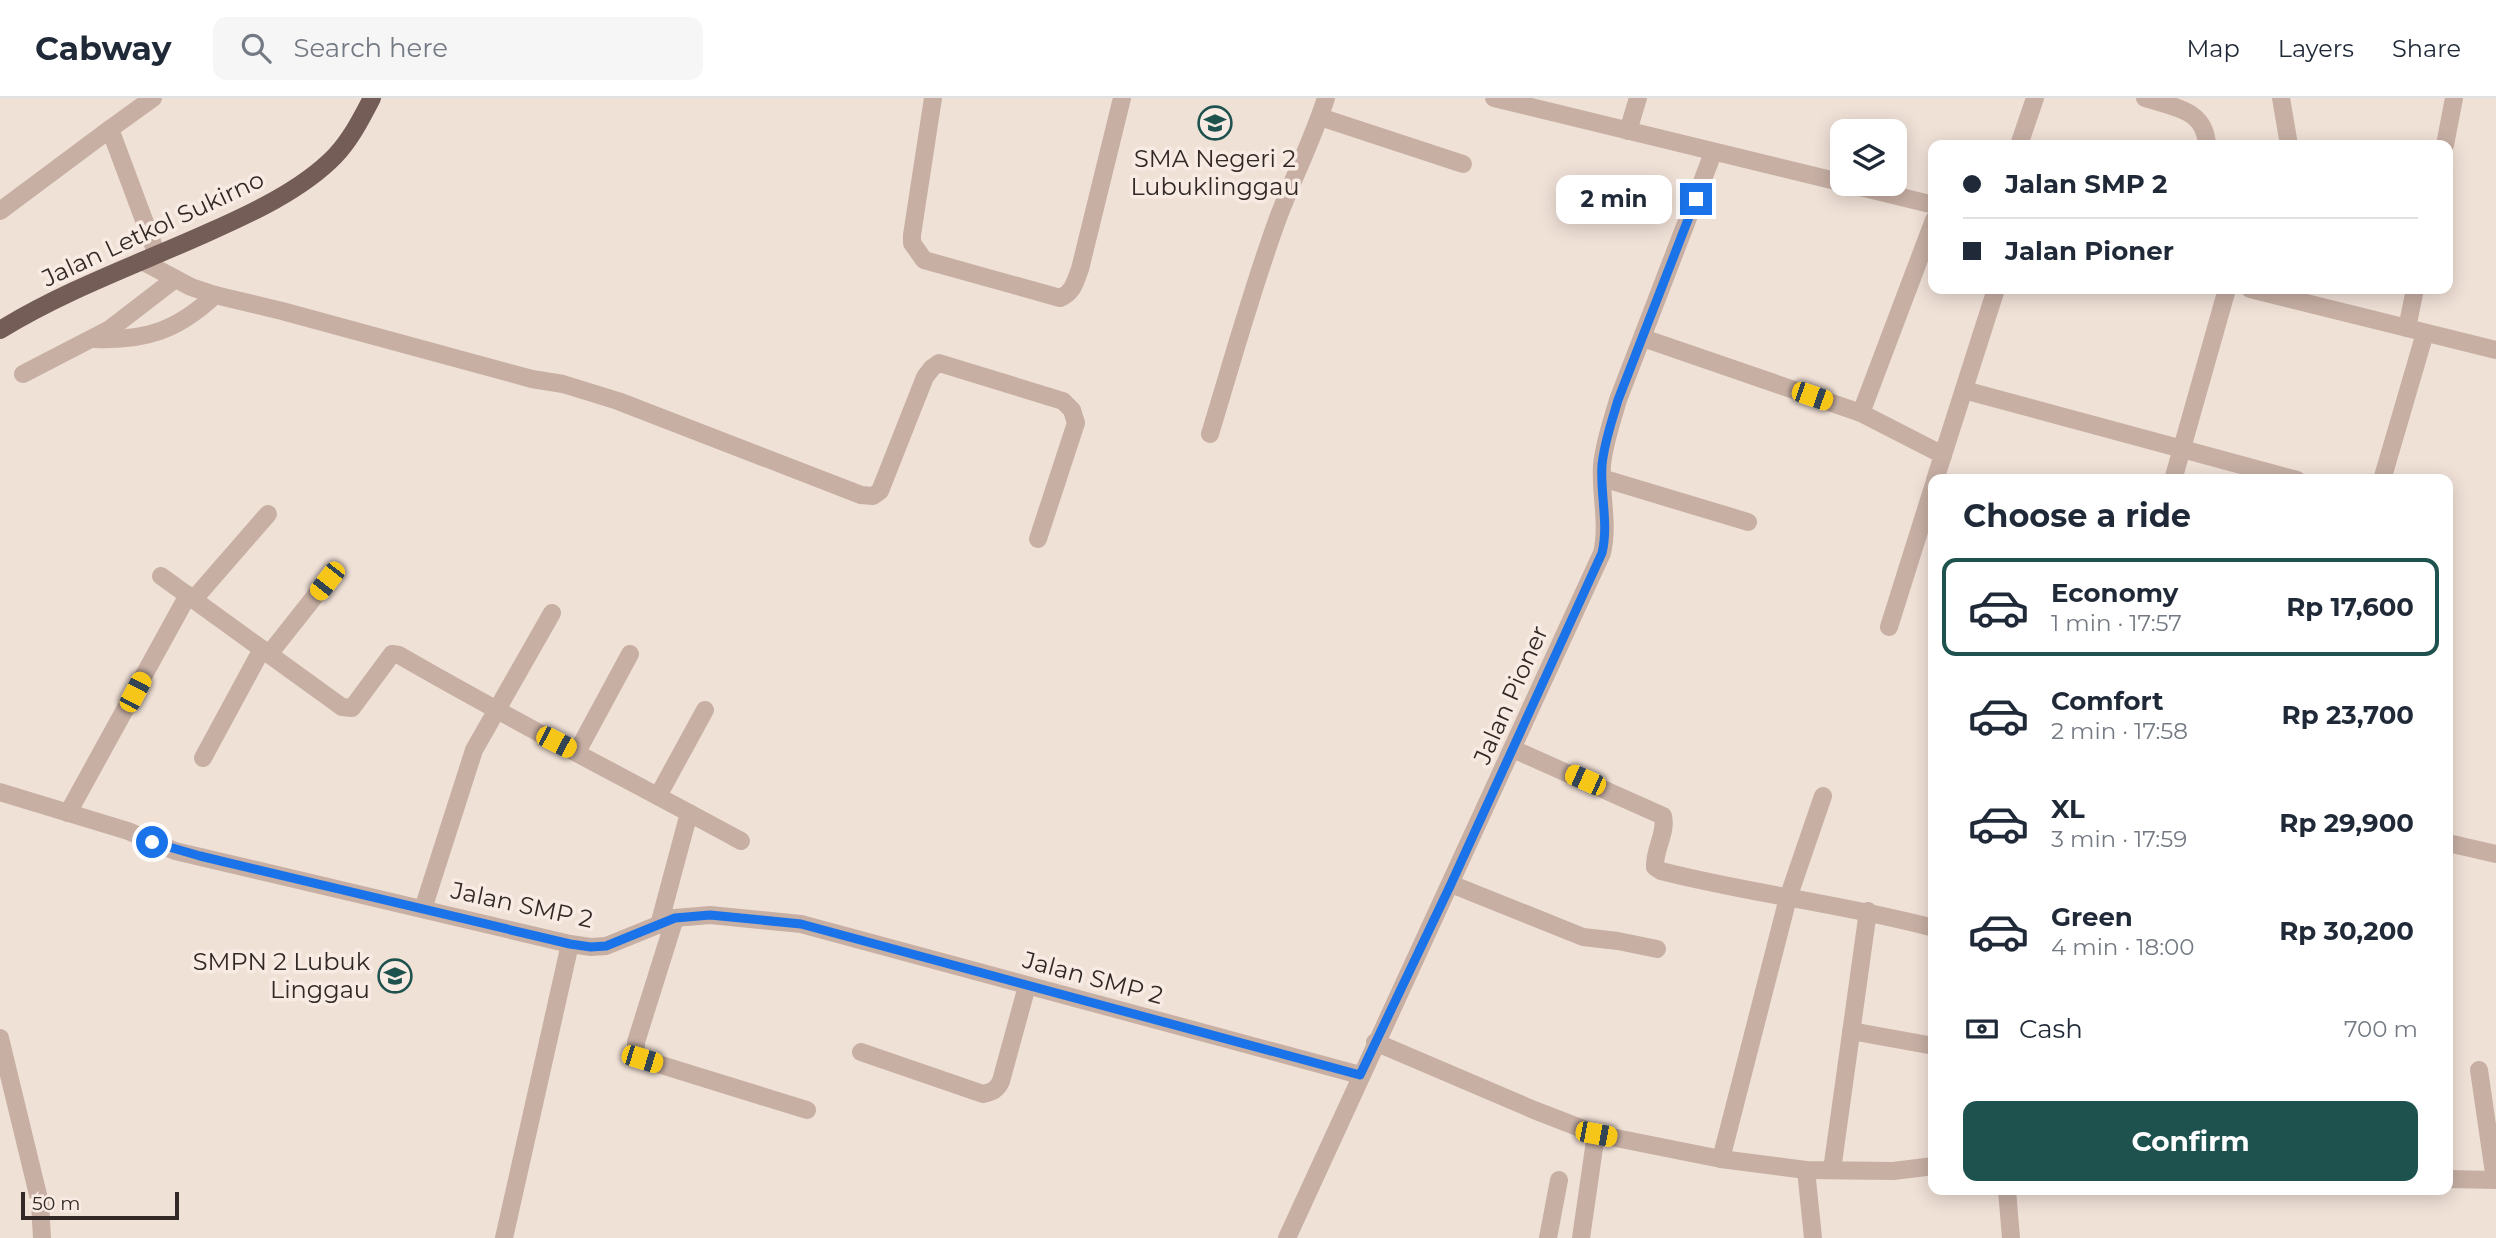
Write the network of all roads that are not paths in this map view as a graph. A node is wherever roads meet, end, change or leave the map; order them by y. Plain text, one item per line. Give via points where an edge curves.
1 (153, 98) edge
2 (372, 98) edge
3 (933, 98) edge
4 (1122, 98) edge
5 (1326, 98) edge
6 (1494, 98) edge
7 (1638, 98) edge
8 (2035, 98) edge
9 (2145, 98) edge
10 (2281, 98) edge
11 (2454, 98) edge
12 (1320, 117) junction
13 (110, 130) junction
14 (1628, 131) junction
15 (2020, 140) edge
16 (2206, 140) edge
17 (2288, 140) edge
18 (2446, 140) edge
19 (1713, 153) junction
20 (1463, 164) dead end
21 (1928, 204) edge
22 (0, 211) edge
23 (1928, 236) edge
24 (149, 258) junction
25 (175, 279) junction
26 (1994, 294) edge
27 (2226, 294) edge
28 (2291, 294) edge
29 (2414, 294) edge
30 (215, 295) junction
31 (2316, 297) edge
32 (2407, 328) junction
33 (0, 330) edge
34 (2425, 333) junction
35 (1643, 338) junction
36 (92, 339) junction
37 (2496, 350) edge
38 (23, 374) dead end
39 (1964, 390) junction
40 (1861, 413) junction
41 (1209, 434) dead end
42 (2181, 449) junction
43 (1943, 455) junction
44 (1937, 474) edge
45 (2175, 474) edge
46 (2275, 474) edge
47 (2384, 474) edge
48 (1602, 478) junction
49 (1928, 501) edge
50 (268, 514) dead end
51 (1748, 522) dead end
52 (1038, 539) dead end
53 (161, 576) dead end
54 (327, 581) dead end
55 (191, 597) junction
56 (552, 613) dead end
57 (1889, 627) dead end
58 (266, 651) junction
59 (630, 654) dead end
60 (494, 710) junction
61 (705, 710) dead end
62 (1513, 749) junction
63 (577, 752) junction
64 (203, 758) dead end
65 (0, 792) edge
66 (658, 796) junction
67 (1824, 796) dead end
68 (68, 813) junction
69 (690, 813) junction
70 (741, 841) dead end
71 (2453, 844) edge
72 (2496, 854) edge
73 (1451, 884) junction
74 (1788, 898) junction
75 (422, 909) junction
76 (1868, 911) junction
77 (667, 921) junction
78 (1928, 926) edge
79 (570, 944) junction
80 (1657, 949) dead end
81 (1027, 986) junction
82 (1851, 1031) junction
83 (0, 1038) edge
84 (1375, 1042) junction
85 (1928, 1045) edge
86 (861, 1052) dead end
87 (2479, 1070) dead end
88 (1360, 1075) junction
89 (807, 1110) dead end
90 (1596, 1134) junction
91 (1721, 1159) junction
92 (1928, 1167) edge
93 (1806, 1170) junction
94 (1832, 1170) junction
95 (2453, 1179) edge
96 (1559, 1180) dead end
97 (2495, 1180) edge
98 (2007, 1195) edge
99 (42, 1238) edge
100 (505, 1238) edge
101 (1287, 1238) edge
102 (1548, 1238) edge
103 (1581, 1238) edge
104 (1813, 1238) edge
105 (2011, 1238) edge

1 - 13 street
2 - 24 main road, Jalan Letkol Sukirno via 333,158 280,197
3 - 4 street via 912,235 916,250 924,260 1060,298 1073,288 1080,269
5 - 12 street
6 - 14 street
7 - 14 street
8 - 15 street
9 - 16 street via 2195,116 2204,125
10 - 17 street
11 - 18 street
12 - 20 street
12 - 41 street via 1256,282
13 - 22 street
13 - 24 street
14 - 19 street
19 - 21 street
19 - 35 street, Jalan Pioner
23 - 40 street
24 - 25 street
24 - 33 main road, Jalan Letkol Sukirno
25 - 30 street
25 - 36 street
26 - 39 street
27 - 42 street
28 - 31 street
29 - 32 street
30 - 36 street via 183,322 159,331 115,340
30 - 52 street via 563,384 861,495 880,491 925,377 939,363 1063,401 1072,410 1076,423
31 - 32 street
32 - 34 street
34 - 37 street
34 - 47 street
35 - 40 street
35 - 48 street, Jalan Pioner via 1608,432
36 - 38 street
39 - 42 street
39 - 43 street
40 - 43 street
42 - 45 street
42 - 46 street
43 - 44 street
48 - 51 street
48 - 62 street, Jalan Pioner via 1602,553
49 - 57 street
50 - 55 street
53 - 55 street
54 - 58 street
55 - 58 street
55 - 68 street
56 - 60 street
58 - 60 street via 342,706 352,708 392,654
58 - 64 street
59 - 63 street
60 - 63 street
60 - 75 street via 461,783
61 - 66 street
62 - 73 street, Jalan Pioner
62 - 74 street via 1663,816 1654,860 1661,871
63 - 66 street
65 - 68 street, Jalan SMP 2
66 - 69 street
67 - 74 street
68 - 75 street, Jalan SMP 2 via 175,850
69 - 70 street
69 - 77 street
71 - 72 street
73 - 80 street via 1583,937
73 - 84 street, Jalan Pioner
74 - 76 street
74 - 91 street
75 - 79 street, Jalan SMP 2
76 - 78 street
76 - 82 street
77 - 79 street, Jalan SMP 2 via 606,946
77 - 81 street, Jalan SMP 2 via 710,915 801,924
77 - 89 street via 636,1053 642,1059
79 - 100 street
81 - 86 street via 1001,1081 990,1092 983,1094
81 - 88 street, Jalan SMP 2
82 - 85 street
82 - 94 street
83 - 99 street via 40,1203
84 - 88 street, Jalan Pioner
84 - 90 street
87 - 97 street
88 - 101 street, Jalan Pioner
90 - 91 street
90 - 103 street
91 - 93 street
92 - 94 street
93 - 94 street
93 - 104 street
95 - 97 street
96 - 102 street
98 - 105 street

